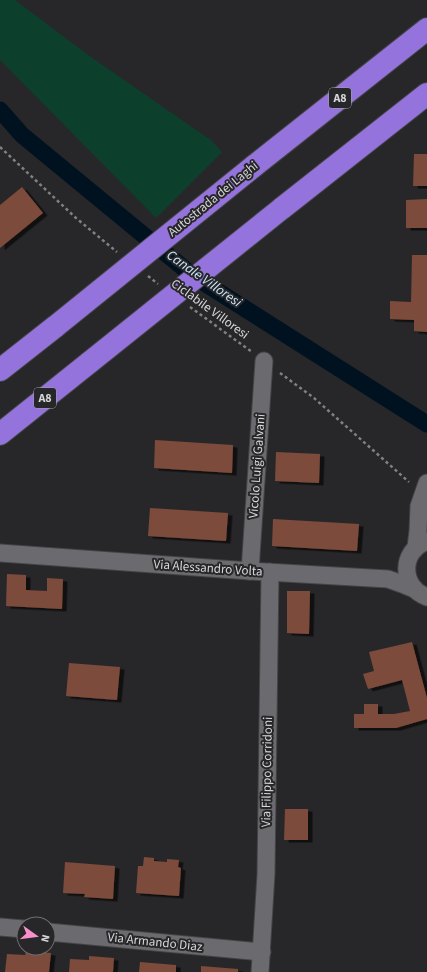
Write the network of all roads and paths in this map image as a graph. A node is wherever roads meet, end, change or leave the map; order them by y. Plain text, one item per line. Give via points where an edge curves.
1 (427, 29) edge
2 (427, 94) edge
3 (0, 147) edge
4 (123, 256) dead end
5 (146, 275) dead end
6 (159, 284) dead end
7 (190, 306) dead end
8 (264, 361) junction
9 (0, 370) edge
10 (0, 434) edge
11 (420, 488) edge
12 (427, 515) edge
13 (421, 544) edge
14 (0, 553) edge
15 (250, 571) junction
16 (270, 572) junction
17 (420, 593) edge
18 (427, 611) edge
19 (0, 927) edge
20 (16, 928) edge
21 (56, 933) edge
22 (262, 952) junction
23 (260, 972) edge

1 - 9 highway, Autostrada dei Laghi / A8, bridge
2 - 10 highway, A8, bridge
3 - 4 path via 76,218
5 - 6 path, Ciclabile Villoresi
7 - 8 path, Ciclabile Villoresi
8 - 11 path, Ciclabile Villoresi via 314,398
8 - 15 street, Vicolo Luigi Galvani
11 - 12 street
11 - 13 street via 418,531
13 - 17 street via 410,554 406,565 408,580
14 - 15 street, Via Alessandro Volta
15 - 16 street, Via Alessandro Volta
16 - 17 street, Via Alessandro Volta via 388,579
16 - 22 street, Via Filippo Corridoni via 266,874
17 - 18 street
19 - 20 street
21 - 22 street, Via Armando Diaz
22 - 23 street, Via Filippo Corridoni

